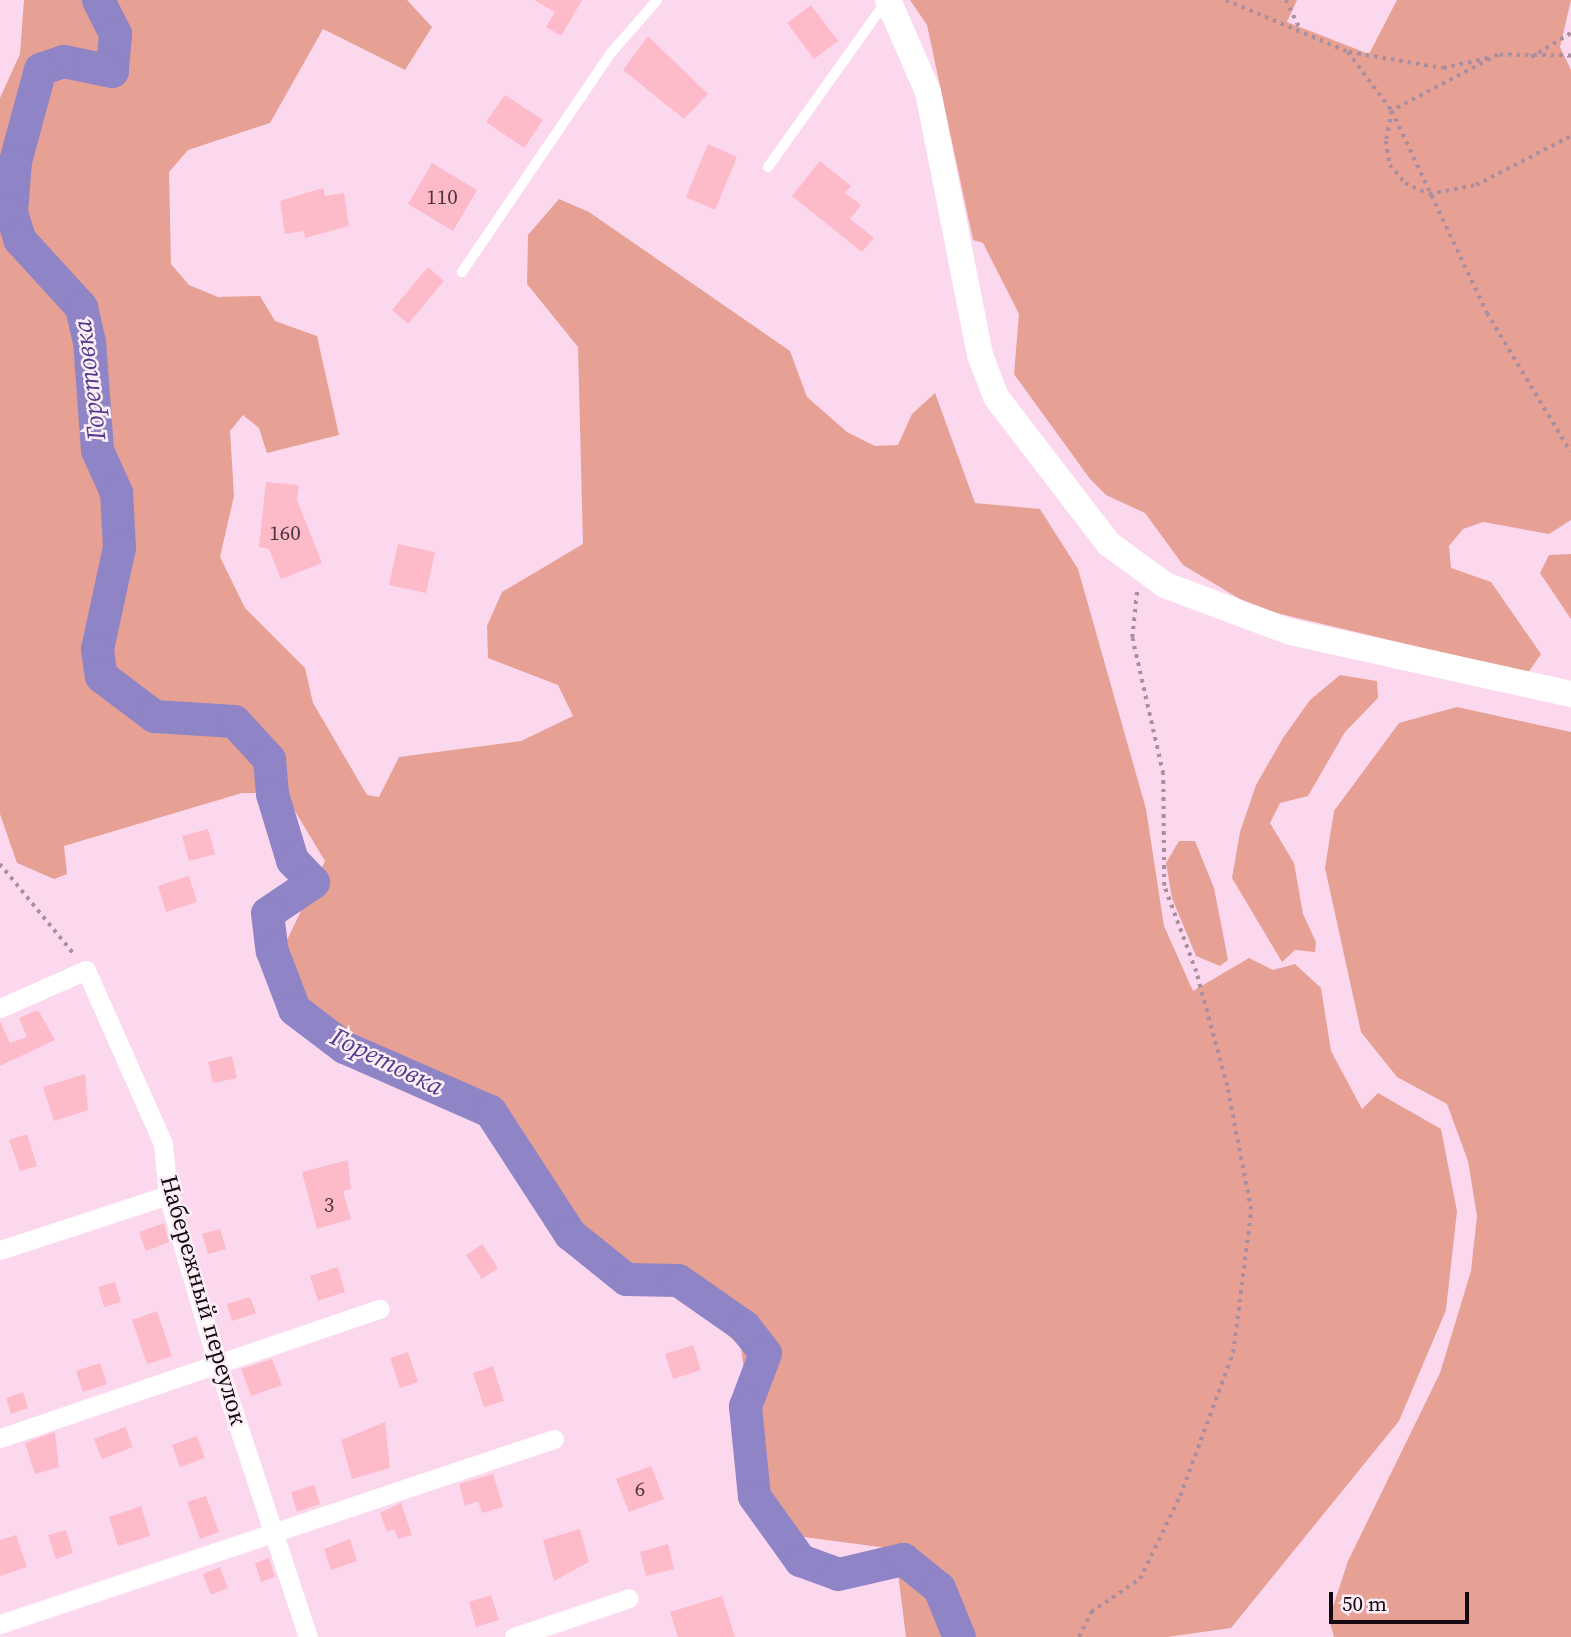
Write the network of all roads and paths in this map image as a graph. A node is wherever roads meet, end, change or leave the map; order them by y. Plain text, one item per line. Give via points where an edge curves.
1 (657, 0) edge
2 (888, 0) edge
3 (1226, 0) edge
4 (1286, 0) edge
5 (1301, 30) junction
6 (1571, 33) edge
7 (1348, 52) junction
8 (1498, 55) junction
9 (1571, 56) edge
10 (1529, 58) junction
11 (1392, 111) junction
12 (1571, 135) edge
13 (768, 167) dead end
14 (1429, 194) junction
15 (463, 272) dead end
16 (1571, 452) edge
17 (1139, 570) junction
18 (1571, 694) edge
19 (0, 864) edge
20 (86, 970) junction
21 (0, 1008) edge
22 (169, 1195) junction
23 (0, 1250) edge
24 (380, 1309) dead end
25 (218, 1365) junction
26 (0, 1438) edge
27 (554, 1439) dead end
28 (275, 1532) junction
29 (629, 1598) dead end
30 (0, 1624) edge
31 (308, 1637) edge
32 (514, 1637) edge
33 (1079, 1637) edge

1 - 15 lane via 611,52
2 - 13 lane
2 - 17 street via 928,92 980,355 996,397 1109,544
3 - 5 path
4 - 5 path
5 - 7 path
6 - 10 path
7 - 8 path via 1443,68
7 - 11 path
8 - 10 path
8 - 11 path
9 - 10 path
11 - 14 path
11 - 14 path via 1390,165 1405,183
12 - 14 path via 1476,185
14 - 16 path via 1487,313
17 - 18 street via 1202,602 1291,632
17 - 33 path via 1132,638 1163,774 1164,886 1196,972 1227,1086 1251,1210 1233,1353 1180,1496 1140,1579 1091,1612
19 - 20 path
20 - 21 street
20 - 22 street, Набережный переулок via 163,1144
22 - 23 street
22 - 25 street, Набережный переулок
24 - 25 street
25 - 26 street
25 - 28 street, Набережный переулок
27 - 28 street
28 - 30 street
28 - 31 street, Набережный переулок
29 - 32 street

